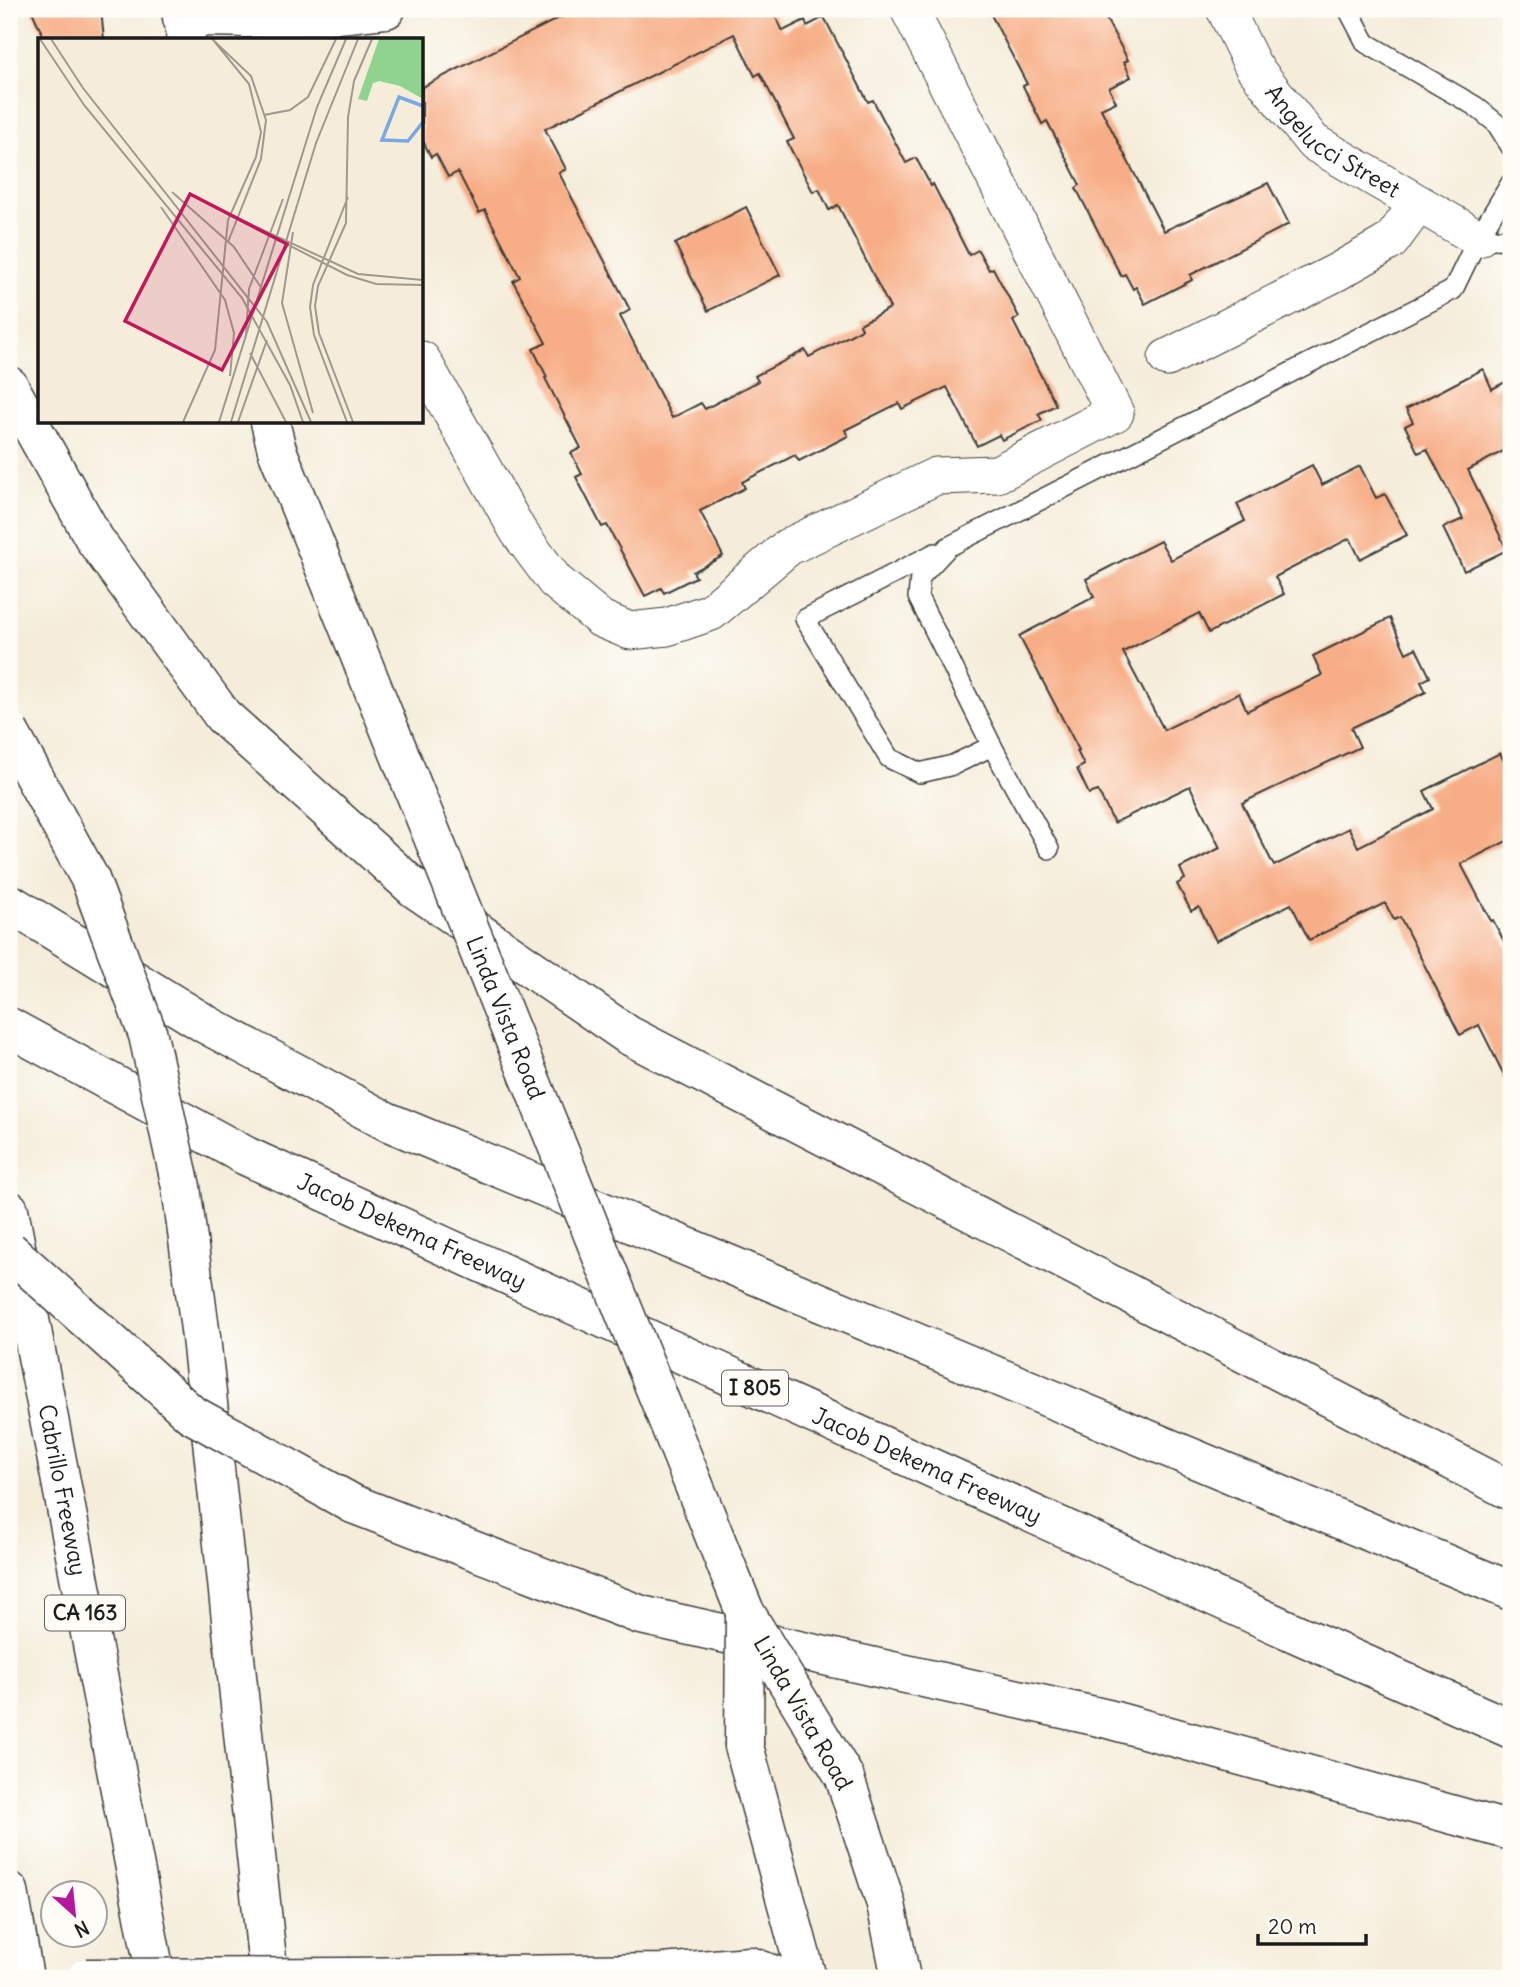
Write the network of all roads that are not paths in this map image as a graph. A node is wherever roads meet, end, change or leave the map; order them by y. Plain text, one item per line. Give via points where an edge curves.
1 (386, 9) edge
2 (909, 9) edge
3 (1225, 9) edge
4 (1348, 9) edge
5 (184, 22) edge
6 (333, 28) edge
7 (1511, 147) edge
8 (1511, 183) edge
9 (1418, 204) junction
10 (1495, 239) edge
11 (1167, 358) dead end
12 (424, 364) edge
13 (9, 386) edge
14 (274, 436) edge
15 (948, 547) junction
16 (9, 731) edge
17 (992, 746) junction
18 (1049, 849) dead end
19 (9, 903) edge
20 (9, 1027) edge
21 (9, 1210) edge
22 (12, 1249) edge
23 (1511, 1491) edge
24 (1511, 1591) edge
25 (745, 1612) junction
26 (1511, 1729) edge
27 (1511, 1831) edge
28 (9, 1891) edge
29 (24, 1978) edge
30 (86, 1978) edge
31 (156, 1978) edge
32 (270, 1978) edge
33 (782, 1978) edge
34 (807, 1978) edge
35 (901, 1978) edge

1 - 6 main road
2 - 12 street via 1115,413 997,474 936,476 788,547 711,612 667,626 630,631 601,619 555,581 518,531
3 - 9 street, Angelucci Street via 1253,66 1313,142
4 - 7 lane via 1366,43 1475,106 1496,123
5 - 6 main road
8 - 10 lane
9 - 10 street, Angelucci Street
9 - 11 street via 1391,241
10 - 15 lane via 1452,290
13 - 23 main road via 95,540 223,716 414,888 628,1035
14 - 25 main road, Linda Vista Road, bridge
15 - 17 lane via 920,577 918,597
15 - 17 lane via 805,619 889,758 920,773 953,765
16 - 32 main road, bridge via 90,879 148,1035 181,1187
17 - 18 lane
19 - 24 main road via 207,1025 386,1121
20 - 26 main road, Jacob Dekema Freeway / I 805 via 246,1156
21 - 22 main road, Cabrillo Freeway / CA 163
22 - 27 main road, bridge via 191,1414 353,1504 640,1615 1108,1719
22 - 31 main road, Cabrillo Freeway / CA 163
25 - 34 main road, Linda Vista Road, bridge via 744,1746
25 - 35 main road, Linda Vista Road, bridge via 844,1776 886,1905
28 - 29 main road
30 - 33 main road, bridge via 662,1973 750,1966

